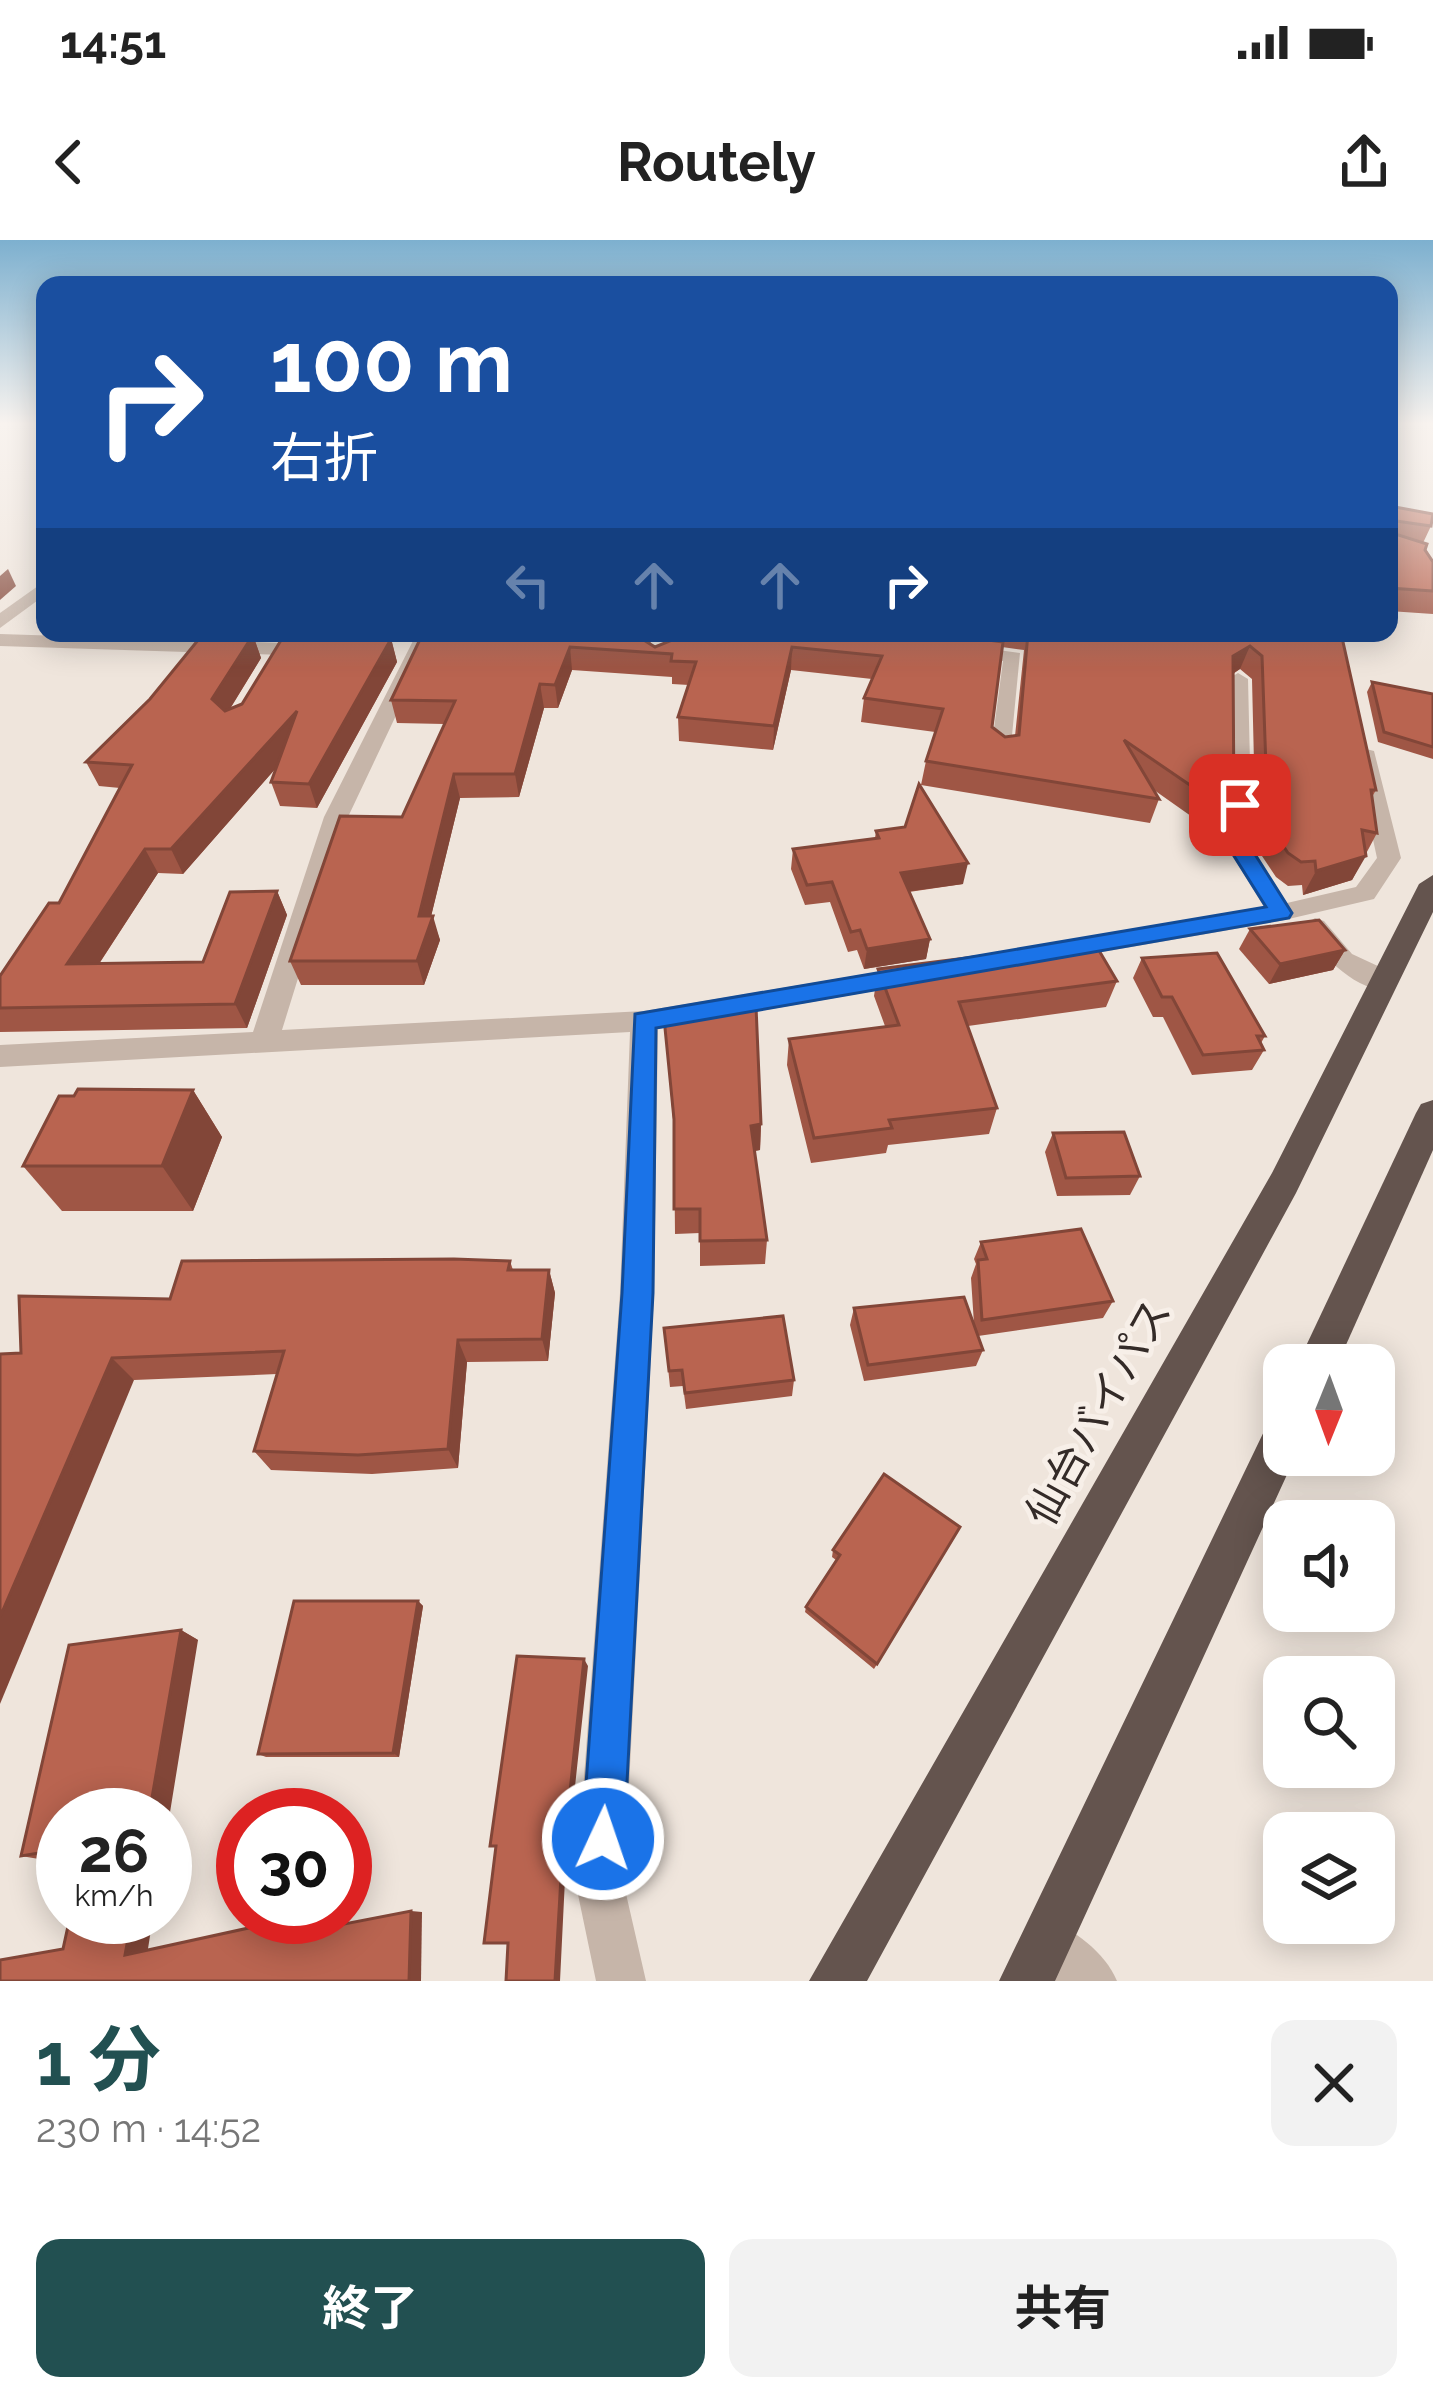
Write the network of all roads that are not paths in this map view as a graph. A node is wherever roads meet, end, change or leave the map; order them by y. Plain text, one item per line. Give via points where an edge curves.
1 (36, 593) edge
2 (0, 622) edge
3 (0, 640) edge
4 (906, 642) edge
5 (413, 646) edge
6 (327, 650) edge
7 (1238, 679) edge
8 (1359, 723) edge
9 (1002, 752) edge
10 (1433, 884) edge
11 (1290, 911) junction
12 (1019, 957) edge
13 (949, 969) edge
14 (1385, 981) junction
15 (644, 1021) junction
16 (264, 1042) junction
17 (0, 1056) edge
18 (1433, 1113) edge
19 (1426, 1155) edge
20 (1328, 1344) edge
21 (1265, 1476) edge
22 (1036, 1961) edge
23 (621, 1981) edge
24 (837, 1981) edge
25 (1092, 1981) edge

1 - 2 street
3 - 6 street via 276,658
4 - 9 street via 1013,657
5 - 16 street via 336,817
7 - 11 street via 1240,848
8 - 11 street via 1389,858 1366,893
10 - 14 highway, 仙台バイパス
11 - 12 street
11 - 14 street via 1343,961
13 - 15 street
14 - 24 highway, 仙台バイパス via 1283,1184
15 - 16 street
15 - 23 street via 637,1293 600,1885
16 - 17 street
18 - 19 highway
19 - 20 highway
21 - 22 highway
22 - 25 street

